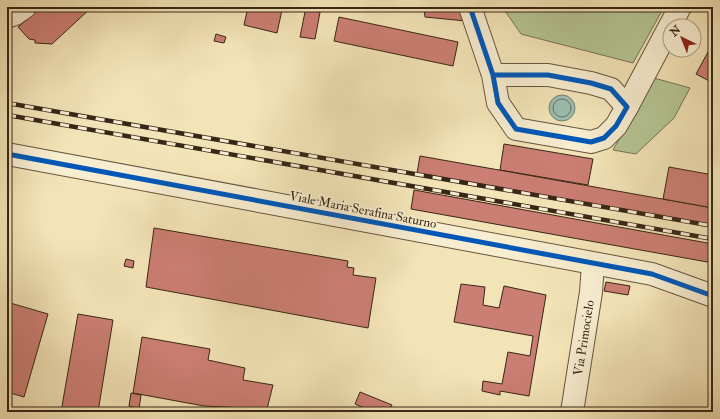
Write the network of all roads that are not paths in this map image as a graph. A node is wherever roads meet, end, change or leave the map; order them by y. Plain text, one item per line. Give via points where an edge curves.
1 (25, 7) edge
2 (470, 7) edge
3 (680, 7) edge
4 (7, 17) edge
5 (674, 18) edge
6 (662, 41) edge
7 (493, 75) junction
8 (627, 107) junction
9 (7, 154) edge
10 (593, 264) junction
11 (713, 296) edge
12 (572, 412) edge

1 - 4 street
2 - 7 street
3 - 5 street
6 - 8 street
7 - 8 street via 548,75 591,83 611,89
7 - 8 street via 498,103 516,129 591,142 604,138 616,126
9 - 10 street, Viale Maria Serafina Saturno
10 - 11 street, Viale Maria Serafina Saturno via 652,274
10 - 12 street, Via Primocielo

